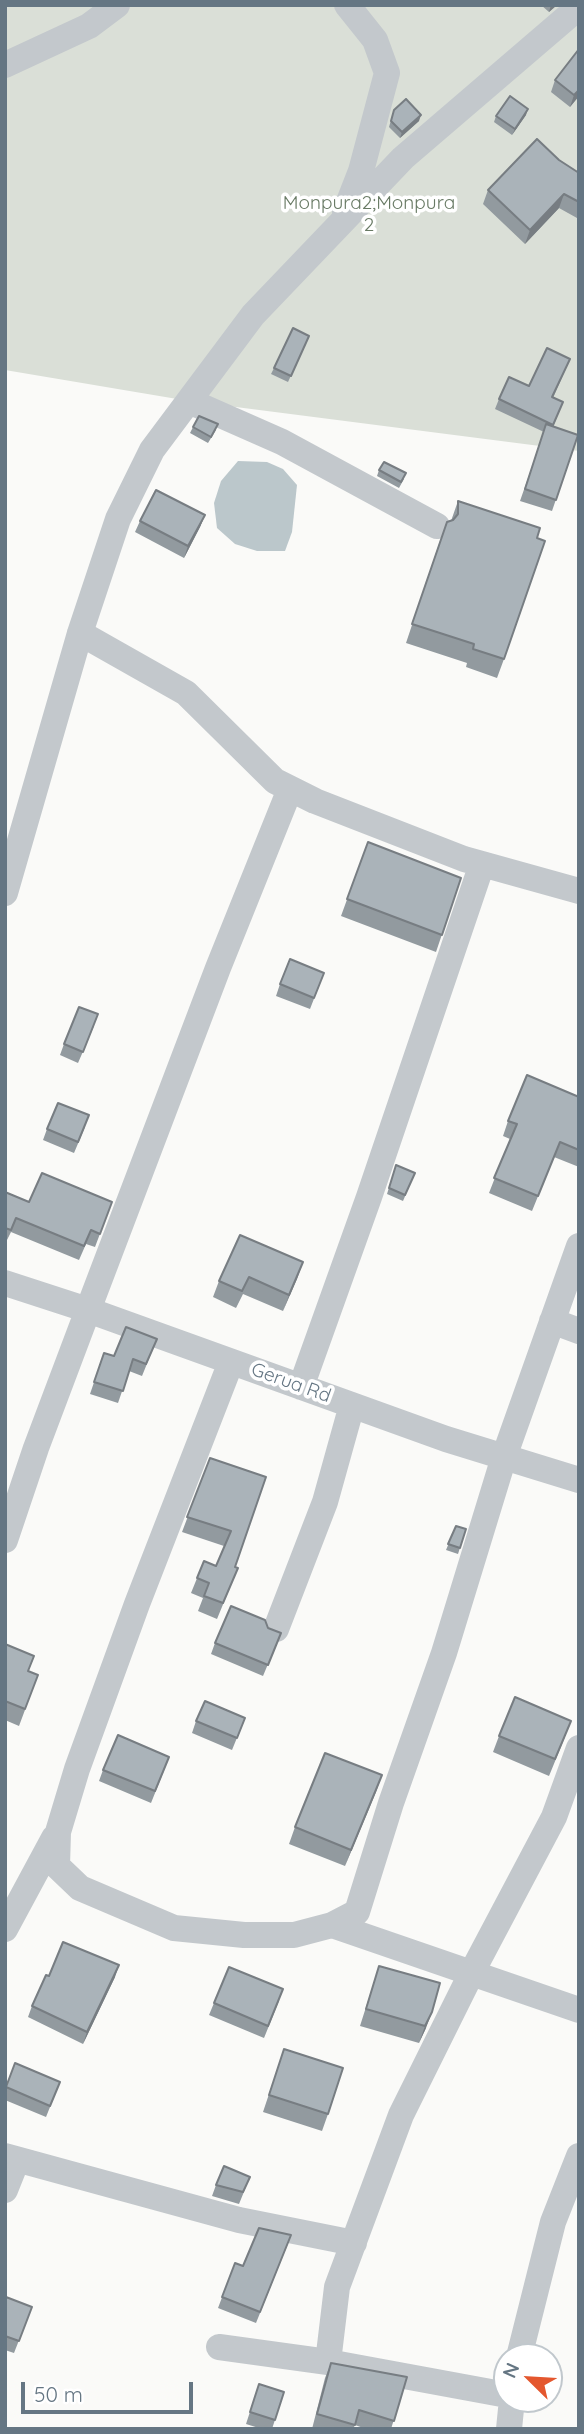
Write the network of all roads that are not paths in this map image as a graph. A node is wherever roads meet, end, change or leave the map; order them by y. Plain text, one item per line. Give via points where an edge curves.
1 (117, 5) edge
2 (347, 5) edge
3 (579, 7) edge
4 (5, 65) edge
5 (341, 223) junction
6 (189, 401) junction
7 (437, 526) dead end
8 (80, 633) junction
9 (290, 789) junction
10 (482, 864) junction
11 (579, 891) edge
12 (5, 893) edge
13 (579, 1246) edge
14 (5, 1283) edge
15 (88, 1310) junction
16 (552, 1321) junction
17 (579, 1331) edge
18 (231, 1362) junction
19 (301, 1387) junction
20 (352, 1405) junction
21 (504, 1457) junction
22 (579, 1480) edge
23 (5, 1540) edge
24 (276, 1629) edge
25 (579, 1748) edge
26 (58, 1832) junction
27 (332, 1925) junction
28 (5, 1928) edge
29 (472, 1972) junction
30 (579, 2010) edge
31 (11, 2158) edge
32 (577, 2166) edge
33 (5, 2190) edge
34 (354, 2243) junction
35 (523, 2343) edge
36 (219, 2347) dead end
37 (328, 2362) junction
38 (493, 2392) edge

1 - 4 street via 89,26
2 - 5 street via 376,40 387,73 361,171
3 - 5 street via 404,158
5 - 6 street via 253,315
6 - 7 street via 282,442
6 - 8 street via 152,450 118,519
8 - 9 street via 186,693 275,781
8 - 12 street
9 - 10 street
9 - 15 street
10 - 11 street
10 - 19 street
13 - 16 street
14 - 15 street, Gerua Rd
15 - 18 street, Gerua Rd
15 - 23 street
16 - 17 street
16 - 21 street
18 - 19 street, Gerua Rd
18 - 26 street via 137,1604
19 - 20 street, Gerua Rd
20 - 21 street, Gerua Rd
20 - 24 street via 325,1502
21 - 22 street, Gerua Rd
21 - 27 street via 357,1912
25 - 29 street via 554,1817
26 - 27 street via 57,1866 80,1888 174,1928 294,1935
26 - 28 street
27 - 29 street
29 - 30 street
29 - 34 street via 401,2115
31 - 33 street
31 - 34 street via 239,2220
32 - 35 street via 553,2222
34 - 37 street via 337,2287
36 - 37 street
37 - 38 street

